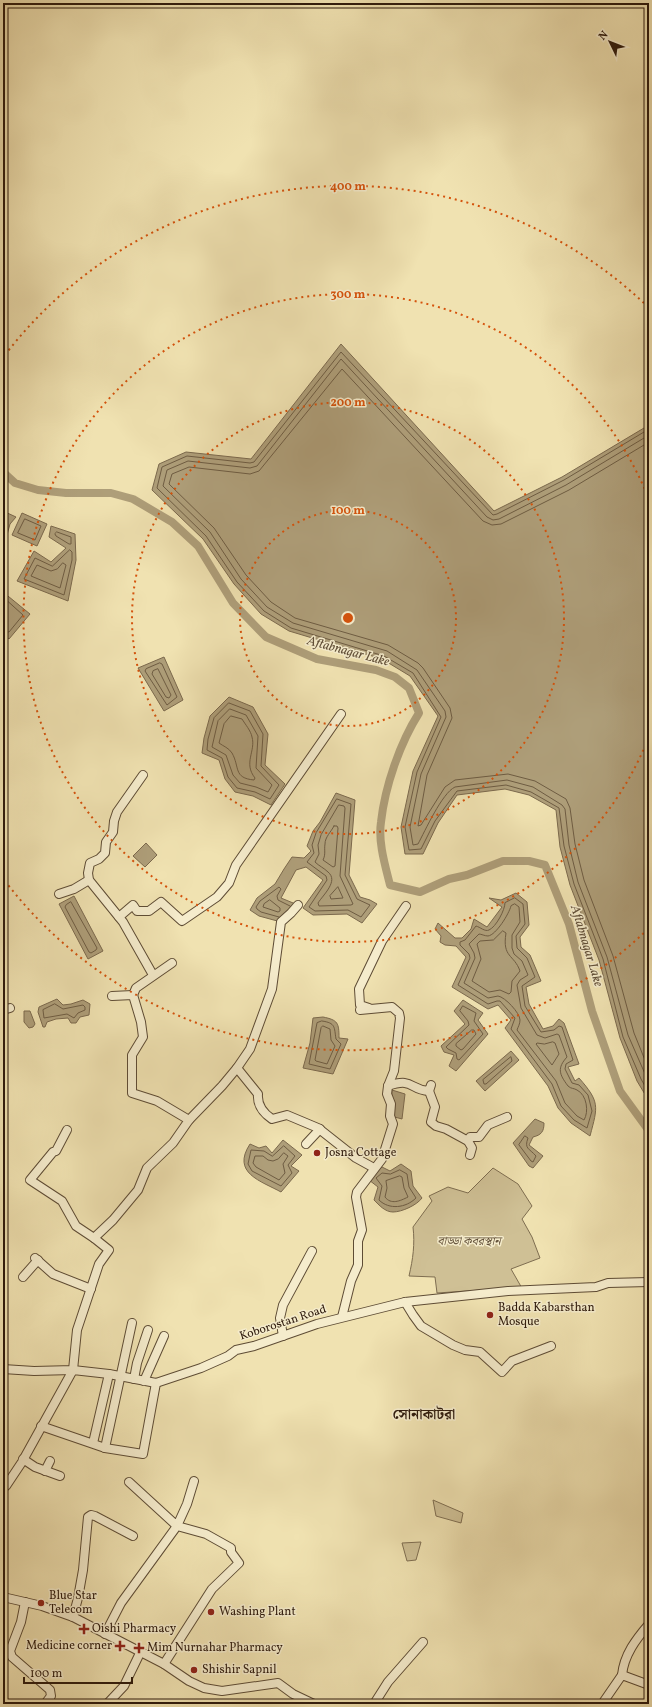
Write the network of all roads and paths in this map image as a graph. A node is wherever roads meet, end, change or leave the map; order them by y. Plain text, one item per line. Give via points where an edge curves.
1 (341, 714) dead end
2 (143, 775) dead end
3 (89, 880) junction
4 (59, 894) dead end
5 (298, 904) dead end
6 (406, 906) dead end
7 (119, 917) junction
8 (172, 963) dead end
9 (153, 975) junction
10 (133, 995) junction
11 (112, 996) dead end
12 (371, 1009) junction
13 (360, 1010) dead end
14 (237, 1068) junction
15 (388, 1086) junction
16 (507, 1117) dead end
17 (189, 1120) junction
18 (320, 1129) junction
19 (68, 1130) dead end
20 (468, 1141) junction
21 (306, 1144) dead end
22 (470, 1155) dead end
23 (374, 1168) junction
24 (94, 1238) junction
25 (312, 1251) dead end
26 (23, 1277) dead end
27 (649, 1282) edge
28 (91, 1289) junction
29 (405, 1302) junction
30 (342, 1317) junction
31 (132, 1323) dead end
32 (148, 1330) dead end
33 (164, 1336) dead end
34 (282, 1336) junction
35 (551, 1346) dead end
36 (3, 1369) edge
37 (73, 1370) junction
38 (109, 1374) junction
39 (121, 1376) junction
40 (134, 1379) junction
41 (144, 1381) junction
42 (156, 1383) junction
43 (41, 1426) junction
44 (93, 1444) junction
45 (105, 1448) junction
46 (23, 1459) junction
47 (50, 1462) dead end
48 (45, 1471) junction
49 (60, 1476) dead end
50 (194, 1481) dead end
51 (129, 1482) dead end
52 (3, 1486) edge
53 (177, 1526) junction
54 (133, 1536) dead end
55 (3, 1597) edge
56 (25, 1602) junction
57 (73, 1617) junction
58 (649, 1624) edge
59 (105, 1634) junction
60 (423, 1642) dead end
61 (140, 1653) junction
62 (164, 1664) junction
63 (622, 1675) junction
64 (649, 1685) edge
65 (45, 1704) edge
66 (107, 1704) edge
67 (314, 1704) edge
68 (374, 1704) edge
69 (602, 1704) edge

1 - 7 street via 236,865 229,883 217,897 182,921 160,902 149,911 137,911 133,905
2 - 3 street via 117,812 113,832 106,842 104,853 88,865
3 - 4 street
3 - 7 street
5 - 14 street via 281,922 272,988 250,1049
6 - 12 street via 382,941 358,989 360,1004
7 - 9 street
8 - 9 street
9 - 10 street via 136,988
10 - 11 street
10 - 17 street via 143,1037 132,1055 132,1093 157,1100
12 - 13 street
12 - 15 street via 392,1007 399,1013 394,1071
14 - 17 street
14 - 18 street via 258,1094 257,1101 265,1114 272,1119 286,1116
15 - 20 street via 402,1081 422,1091 430,1088 435,1107 431,1122
15 - 23 street via 387,1094 393,1124 382,1159
16 - 20 street via 488,1125 479,1137 470,1137
17 - 24 street via 173,1143 147,1168 134,1195
18 - 21 street
18 - 23 street via 356,1158
19 - 24 street via 56,1151 30,1180 62,1201 76,1226
20 - 22 street via 472,1148
23 - 30 street via 357,1192 362,1230 358,1242 358,1265
24 - 28 street via 109,1250 99,1264
25 - 34 street via 284,1305 280,1318
26 - 28 street via 36,1259 53,1274
27 - 29 street, Koborostan Road via 608,1283 596,1287
28 - 37 street via 77,1330
29 - 30 street, Koborostan Road
29 - 35 street via 421,1326 453,1345 480,1352 502,1372 512,1361
30 - 34 street, Koborostan Road
31 - 39 street
32 - 40 street via 136,1363
33 - 41 street
34 - 42 street, Koborostan Road via 236,1350 201,1368
36 - 37 street, Koborostan Road
37 - 38 street, Koborostan Road
37 - 43 street
38 - 39 street, Koborostan Road
38 - 44 street
39 - 40 street, Koborostan Road
39 - 45 street
40 - 41 street, Koborostan Road
41 - 42 street, Koborostan Road
42 - 45 street via 143,1454
43 - 44 street
43 - 46 street
44 - 45 street
46 - 48 street
46 - 52 street via 6,1486
47 - 48 street
48 - 49 street
50 - 53 street
51 - 53 street
53 - 59 street via 121,1603
53 - 62 street via 206,1534 231,1548 239,1563 212,1589
54 - 57 street via 95,1516 88,1517 83,1570
55 - 56 street
56 - 57 street
56 - 65 street via 21,1622 10,1651 12,1657 50,1690 51,1696
57 - 59 street
58 - 63 street via 623,1663
59 - 61 street
60 - 68 street via 388,1682
61 - 62 street
61 - 66 street via 124,1686
62 - 67 street via 204,1688 222,1691 278,1683
63 - 64 street
63 - 69 street

